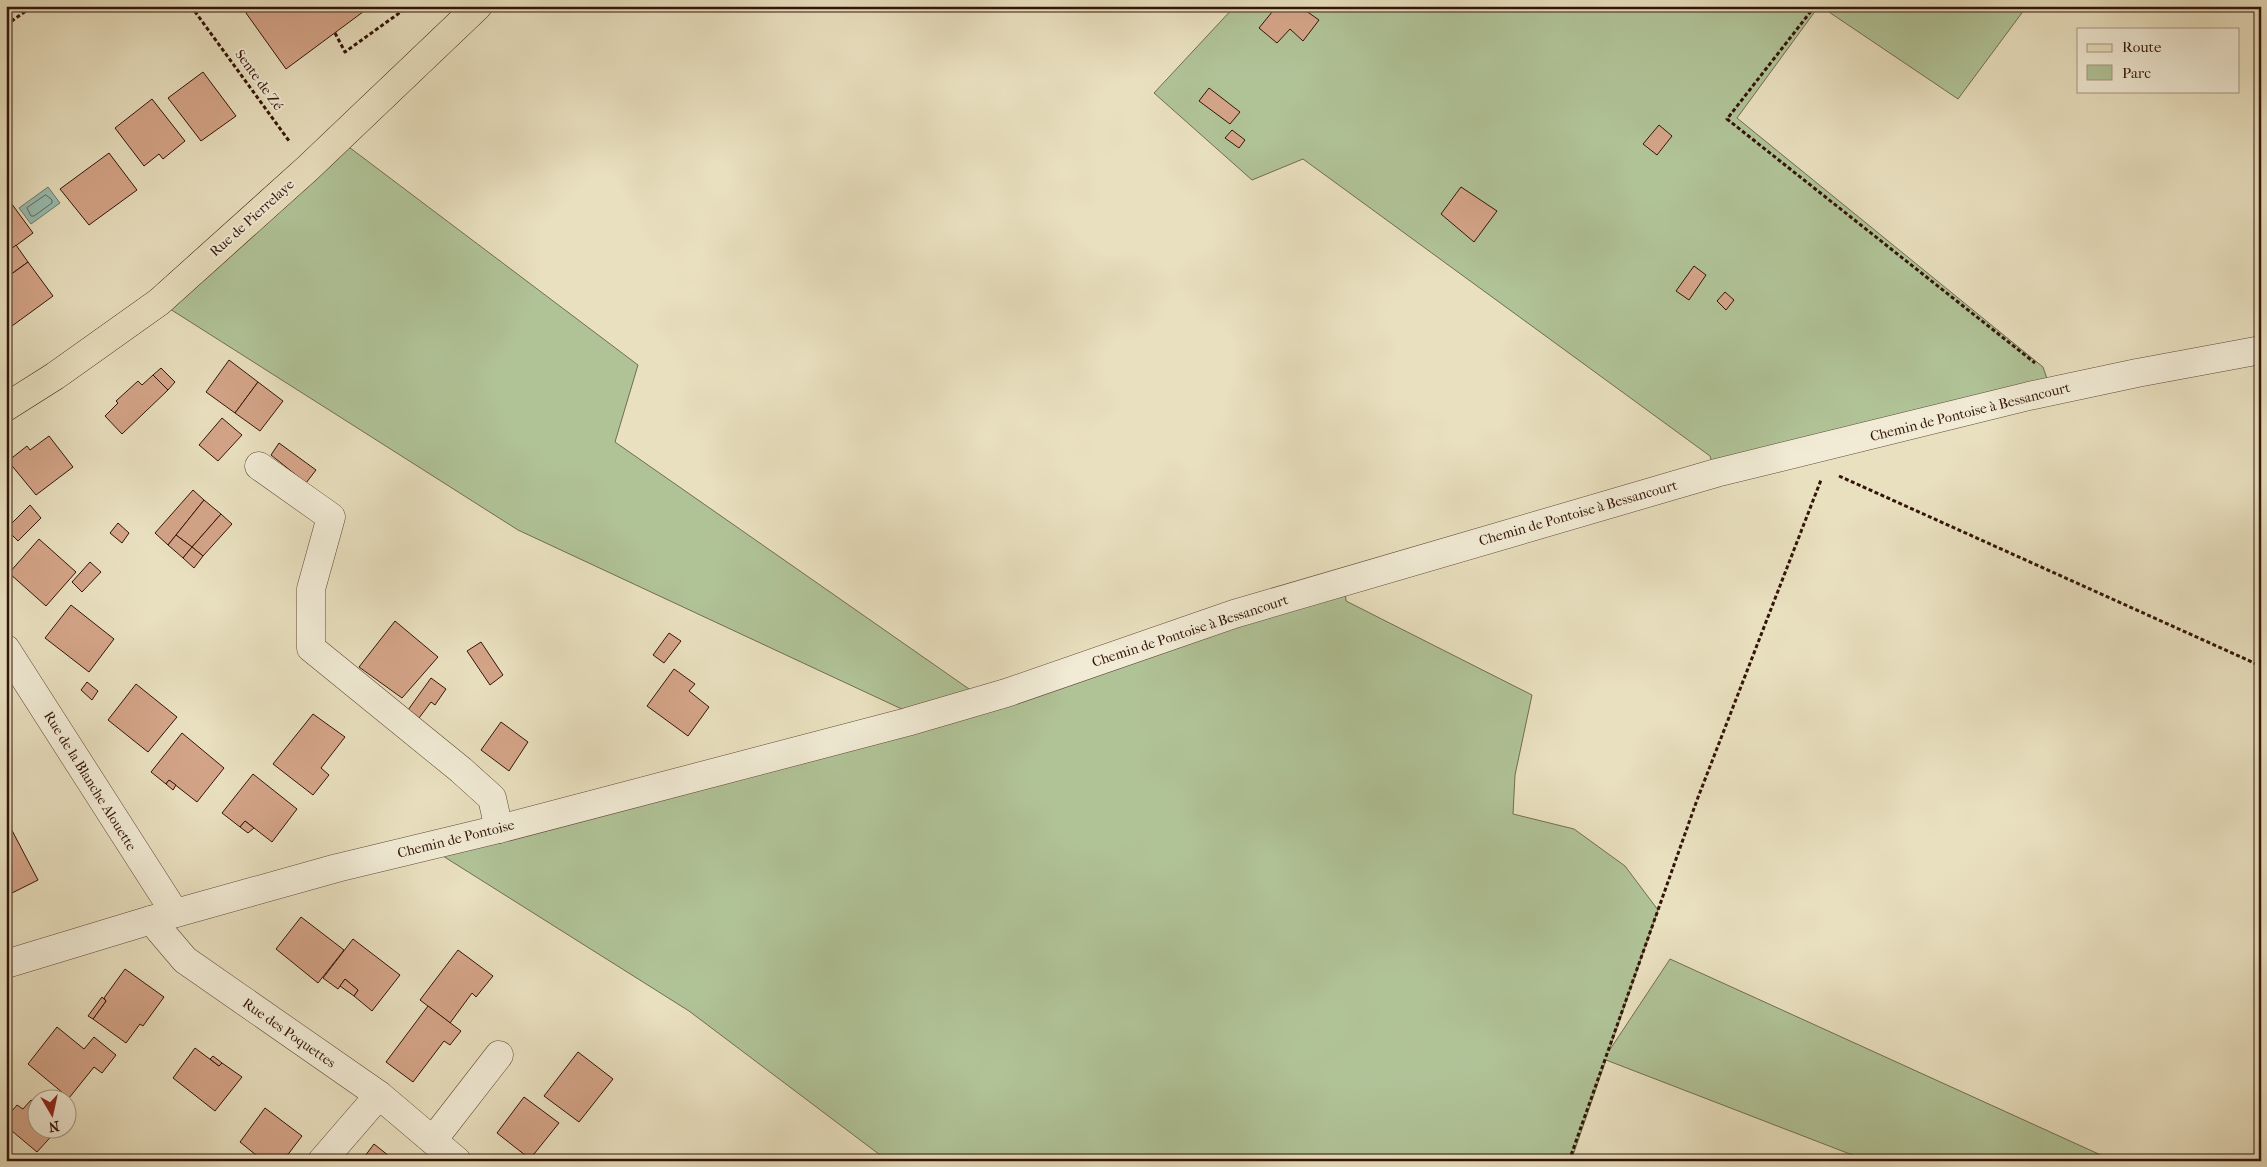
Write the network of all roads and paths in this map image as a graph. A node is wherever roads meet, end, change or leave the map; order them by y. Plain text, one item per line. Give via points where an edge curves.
1 (33, 6) edge
2 (191, 6) edge
3 (409, 6) edge
4 (478, 6) edge
5 (1815, 6) edge
6 (6, 25) edge
7 (335, 33) dead end
8 (308, 168) junction
9 (2261, 350) edge
10 (2067, 388) junction
11 (6, 407) edge
12 (1799, 454) junction
13 (259, 466) dead end
14 (1825, 470) junction
15 (6, 649) edge
16 (2261, 666) edge
17 (907, 722) joint
18 (499, 829) junction
19 (162, 917) junction
20 (6, 964) edge
21 (499, 1055) dead end
22 (379, 1096) junction
23 (433, 1140) junction
24 (322, 1161) edge
25 (457, 1161) edge
26 (1569, 1161) edge

1 - 6 path
2 - 8 path, Sente de Zé
3 - 7 path via 345,52
4 - 8 main road, Rue de Pierrelaye
5 - 10 path via 1727,119
8 - 11 main road, Rue de Pierrelaye via 158,302
9 - 10 street, Chemin de Pontoise à Bessancourt
10 - 12 street, Chemin de Pontoise à Bessancourt
12 - 14 path
12 - 17 street, Chemin de Pontoise à Bessancourt via 1716,473 1244,611 1006,693
13 - 18 street via 331,517 311,589 311,648 492,798
14 - 16 path
14 - 26 path via 1697,800
15 - 19 street, Rue de la Blanche Alouette
17 - 18 street, Chemin de Pontoise
18 - 19 street, Chemin de Pontoise via 337,868
19 - 20 street, Chemin de Pontoise
19 - 22 street, Rue des Poquettes via 185,960
21 - 23 street
22 - 23 street, Rue des Poquettes
22 - 24 street
23 - 25 street, Rue des Poquettes

